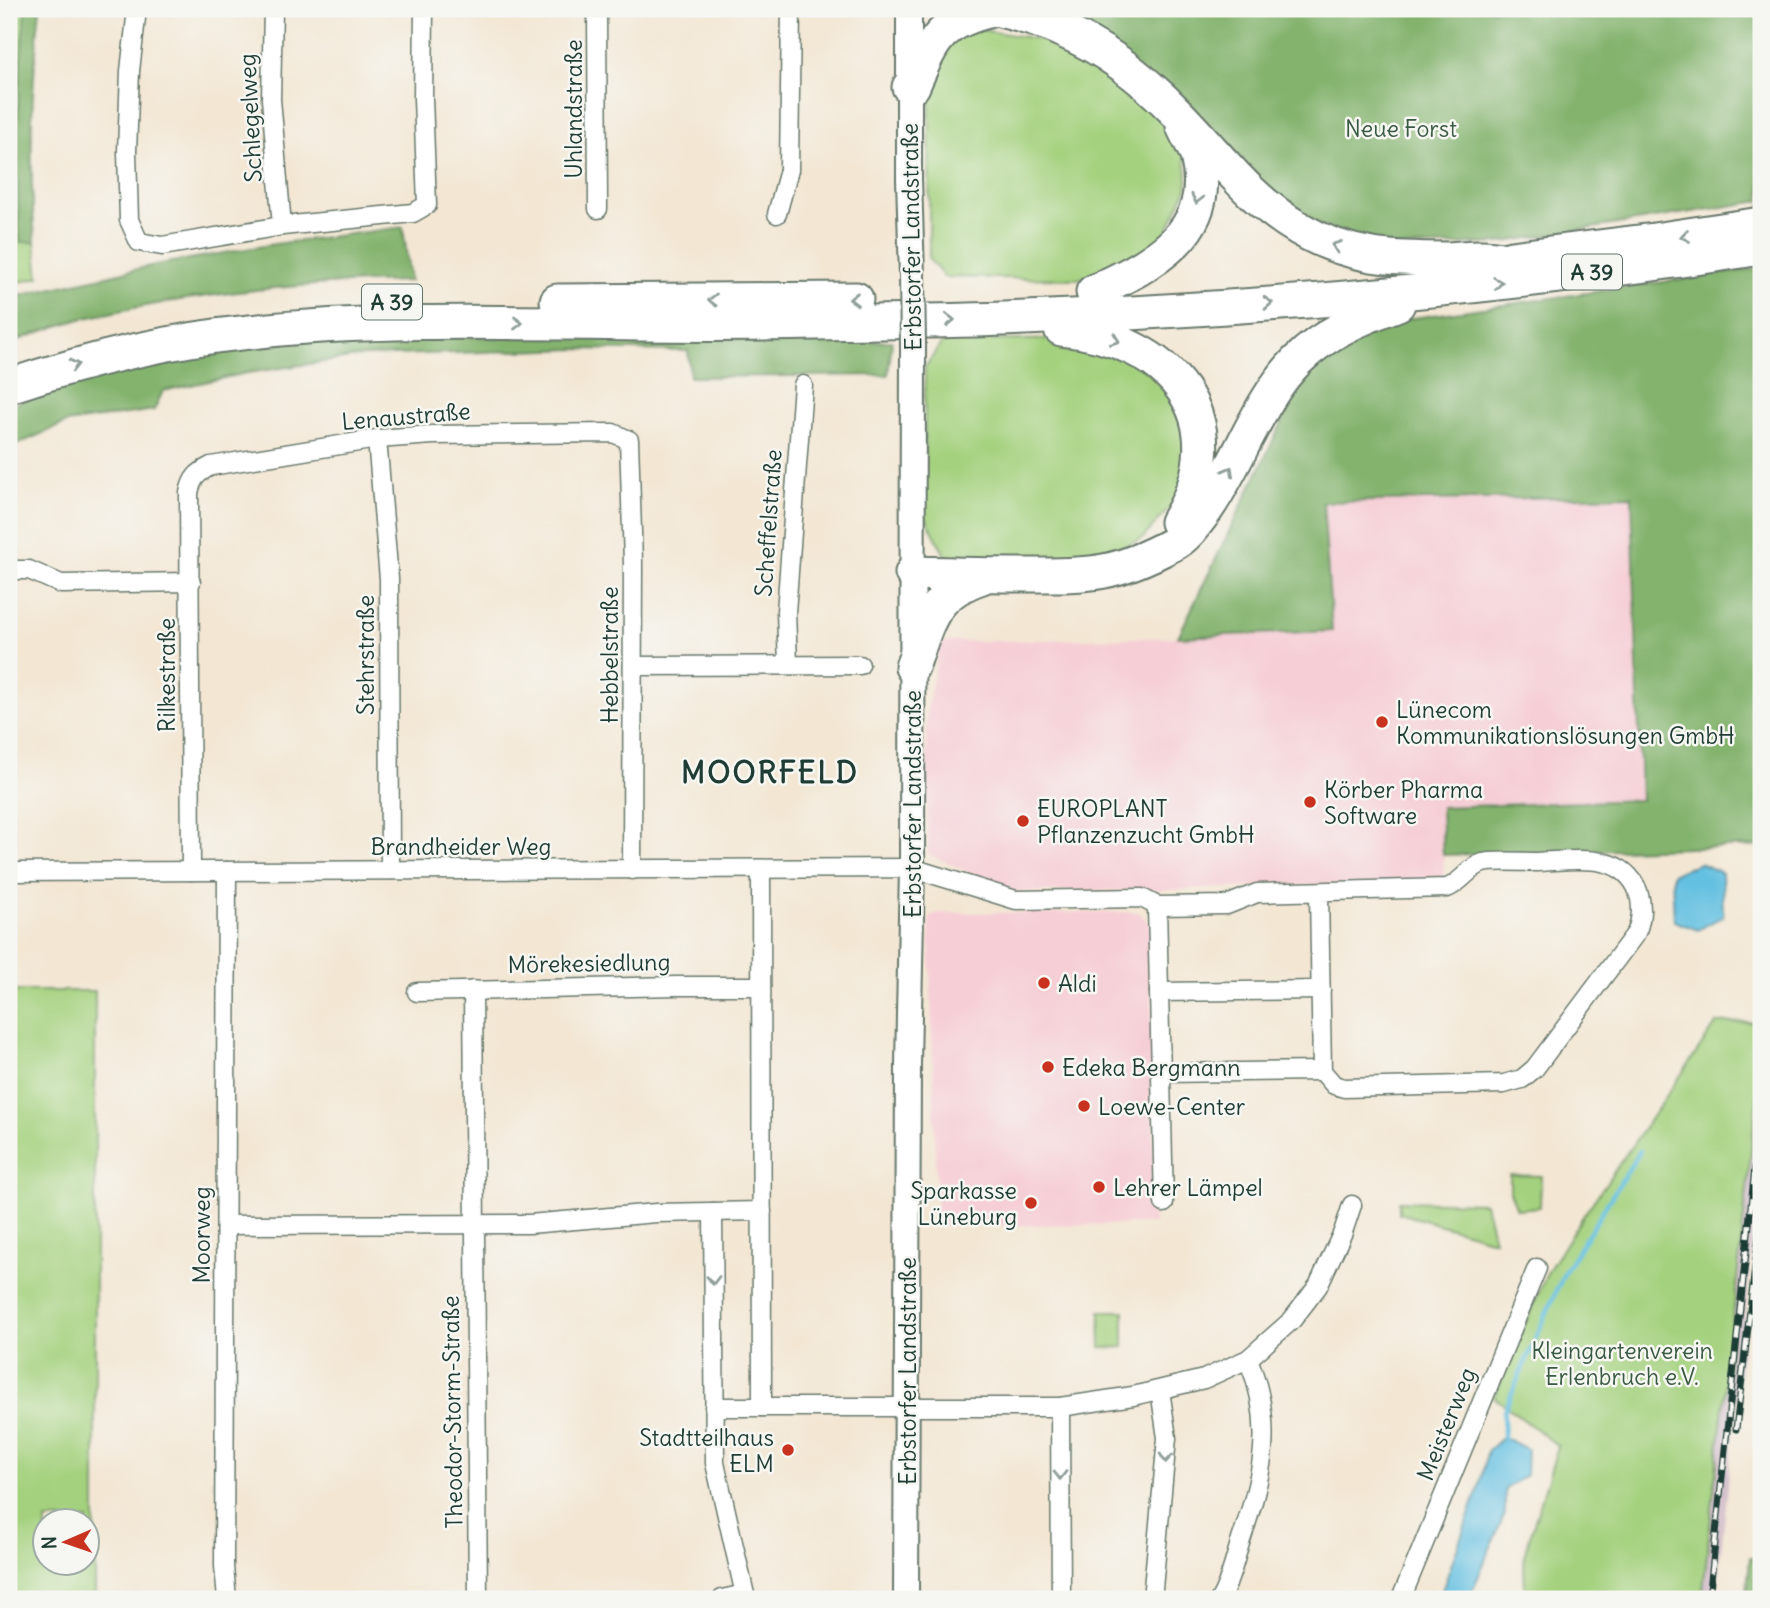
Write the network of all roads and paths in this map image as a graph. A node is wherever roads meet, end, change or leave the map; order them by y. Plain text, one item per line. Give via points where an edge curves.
1 (137, 9) edge
2 (273, 9) edge
3 (424, 9) edge
4 (597, 9) edge
5 (790, 9) edge
6 (909, 9) edge
7 (996, 9) edge
8 (909, 87) junction
9 (1176, 111) junction
10 (598, 209) dead end
11 (777, 214) dead end
12 (282, 226) junction
13 (1757, 237) edge
14 (1500, 260) junction
15 (1430, 291) junction
16 (1093, 292) junction
17 (1002, 319) junction
18 (9, 362) edge
19 (803, 385) dead end
20 (9, 386) edge
21 (377, 439) junction
22 (629, 440) joint
23 (192, 480) joint
24 (1150, 553) junction
25 (9, 570) edge
26 (912, 573) junction
27 (988, 575) junction
28 (191, 582) junction
29 (788, 664) junction
30 (860, 665) dead end
31 (633, 666) junction
32 (912, 667) junction
33 (912, 868) junction
34 (761, 869) junction
35 (390, 870) junction
36 (632, 870) junction
37 (191, 871) junction
38 (228, 871) junction
39 (9, 872) edge
40 (1319, 892) junction
41 (1157, 906) junction
42 (761, 986) junction
43 (472, 990) junction
44 (1321, 990) junction
45 (417, 992) dead end
46 (1160, 992) junction
47 (1322, 1071) junction
48 (1161, 1073) junction
49 (1164, 1203) dead end
50 (1352, 1205) dead end
51 (762, 1210) junction
52 (713, 1212) junction
53 (475, 1224) junction
54 (226, 1225) junction
55 (1537, 1268) dead end
56 (1248, 1359) junction
57 (1160, 1390) junction
58 (907, 1406) junction
59 (1060, 1406) junction
60 (714, 1407) junction
61 (762, 1407) junction
62 (746, 1597) edge
63 (227, 1599) edge
64 (478, 1599) edge
65 (722, 1599) edge
66 (906, 1599) edge
67 (1061, 1599) edge
68 (1152, 1599) edge
69 (1220, 1599) edge
70 (1401, 1599) edge

1 - 12 street via 127,152 129,220 139,242 162,246
2 - 12 street, Schlegelweg via 271,99
3 - 12 street via 427,205 413,213
4 - 10 street, Uhlandstraße
5 - 11 street via 789,170
6 - 8 street, Erbstorfer Landstraße
7 - 8 highway via 967,16 941,33
7 - 9 highway via 1062,30 1092,46
8 - 26 street, Erbstorfer Landstraße, bridge
14 -> 9 highway via 1394,259 1329,244 1274,213
9 -> 16 highway via 1197,155 1200,187 1193,218 1155,260
13 -> 14 highway, A 39
15 -> 13 highway, A 39 via 1659,264
14 - 16 highway, A 39
17 -> 15 highway, A 39
24 -> 15 highway via 1175,544 1196,524 1273,392 1296,362 1350,323
16 -> 18 highway, A 39 via 1000,298 329,305 180,318
20 -> 17 highway, A 39 via 122,353 250,332 433,322 711,325
17 -> 24 highway via 1003,323 1087,331 1120,342 1169,372 1185,394 1197,420 1201,447 1198,479 1173,528
19 - 29 street, Scheffelstraße via 786,612
21 - 22 street, Lenaustraße via 546,432 612,433
21 - 23 street, Lenaustraße via 211,466
21 - 35 street, Stehrstraße via 389,579
22 - 31 street, Hebbelstraße
23 - 28 street, Rilkestraße
24 - 27 highway via 1104,571
25 - 28 street via 29,570 61,584
26 - 27 highway
26 - 32 street, Erbstorfer Landstraße
27 - 32 highway via 962,584 940,602
28 - 37 street, Rilkestraße
29 - 30 street
29 - 31 street
31 - 36 street, Hebbelstraße
32 - 33 street, Erbstorfer Landstraße
33 - 34 street, Brandheider Weg
33 - 41 street, Brandheider Weg via 1006,898 1142,898
33 - 58 street, Erbstorfer Landstraße
34 - 36 street, Brandheider Weg
34 - 42 street
35 - 36 street, Brandheider Weg
35 - 38 street, Brandheider Weg
37 - 38 street, Brandheider Weg
37 - 39 street, Brandheider Weg
38 - 54 street, Moorweg
40 - 41 street, Brandheider Weg via 1257,893 1227,905
40 - 44 street
40 - 47 street, Brandheider Weg via 1453,886 1483,863 1597,861 1620,867 1634,883 1642,909 1636,933 1522,1079 1504,1084 1343,1088
41 - 46 street
42 - 43 street, Mörekesiedlung
42 - 51 street
43 - 45 street, Mörekesiedlung
43 - 53 street, Theodor-Storm-Straße
44 - 46 street
44 - 47 street
46 - 48 street
47 - 48 street
48 - 49 street
50 - 56 street via 1318,1286 1292,1320
51 - 52 street
51 - 61 street
52 - 53 street
52 -> 60 street
53 - 54 street
53 - 64 street, Theodor-Storm-Straße
54 - 63 street, Moorweg
55 - 70 street, Meisterweg
56 - 57 street via 1204,1379
56 - 69 street via 1262,1405 1264,1460 1256,1497
57 - 59 street
57 -> 68 street via 1167,1438
58 - 59 street
58 - 61 street
58 - 66 street, Erbstorfer Landstraße
59 -> 67 street
60 - 61 street
60 - 62 street via 715,1463
62 - 65 street

